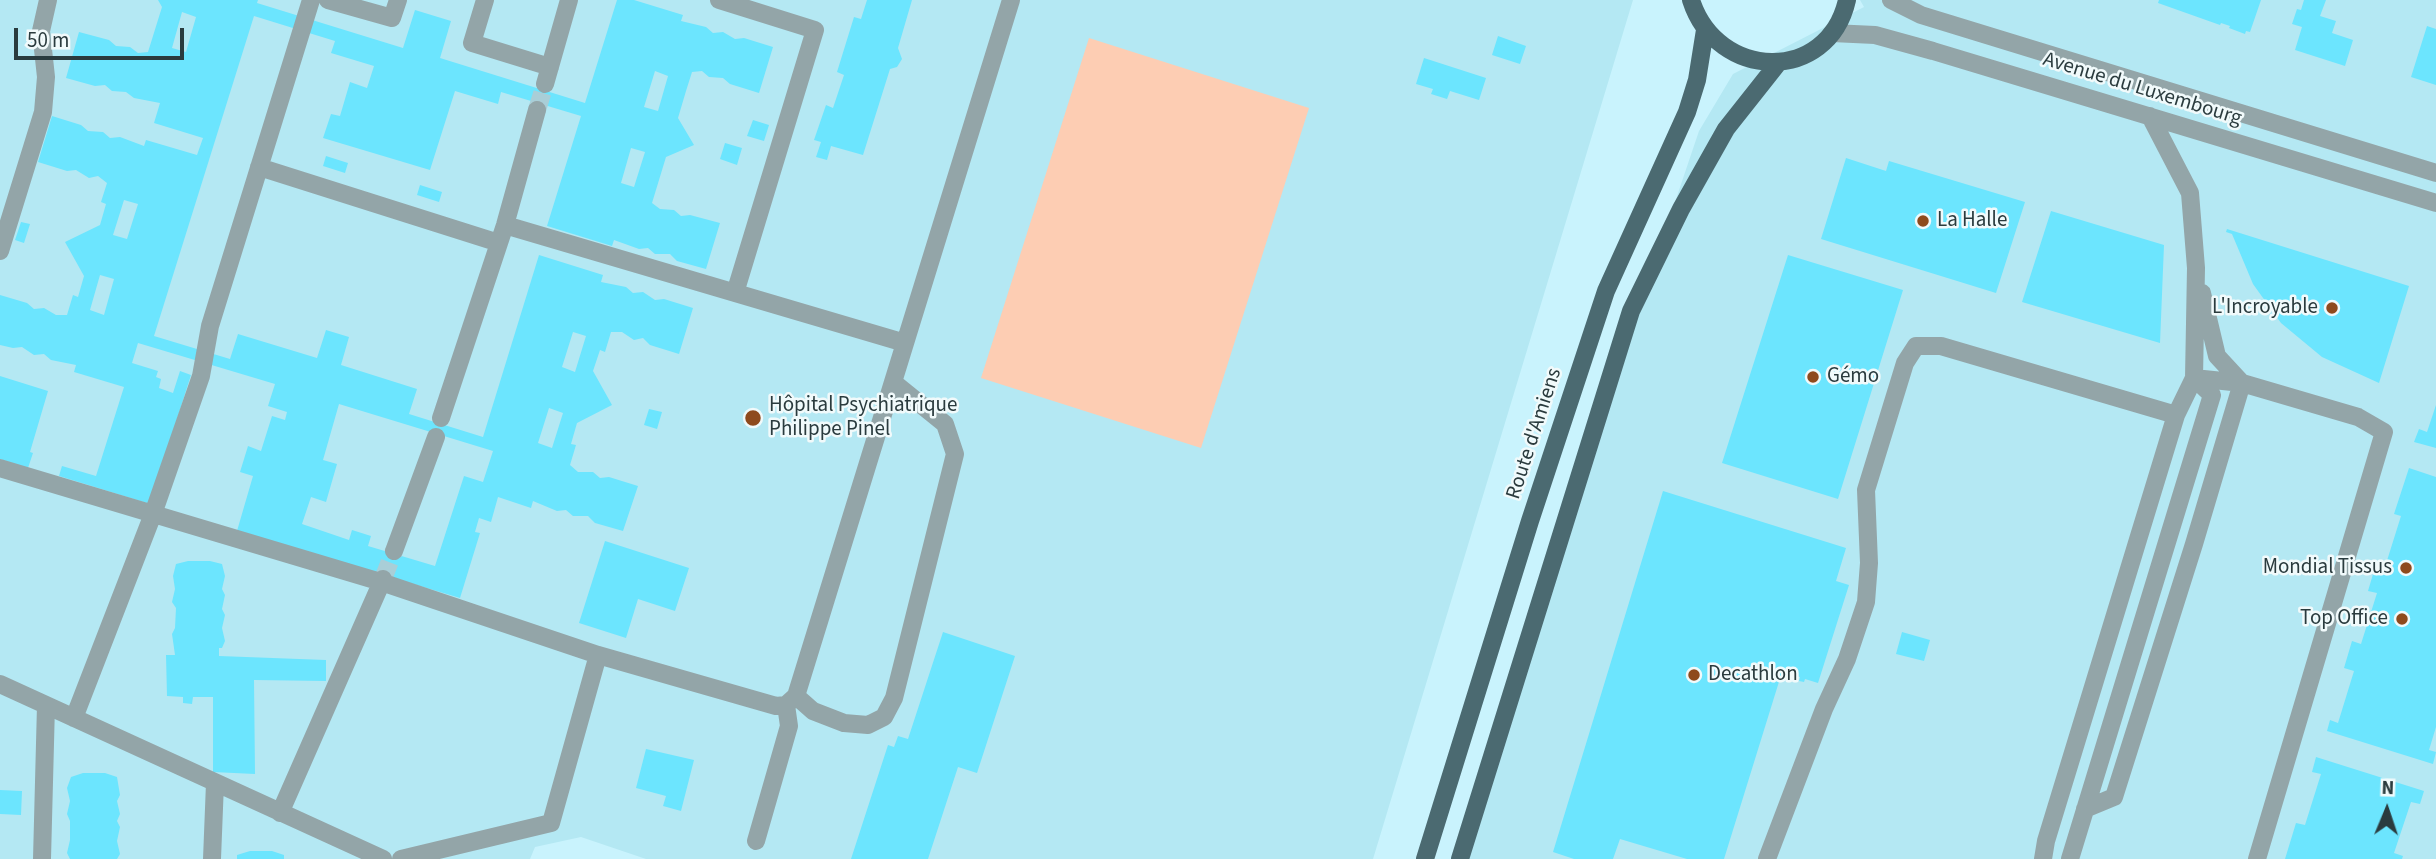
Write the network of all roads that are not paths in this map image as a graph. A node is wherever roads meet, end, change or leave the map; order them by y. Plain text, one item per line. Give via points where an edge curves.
1 (48, 0) edge
2 (310, 0) edge
3 (328, 0) edge
4 (398, 0) edge
5 (483, 0) edge
6 (569, 0) edge
7 (719, 0) edge
8 (1011, 0) edge
9 (1691, 0) edge
10 (1847, 0) edge
11 (1892, 0) edge
12 (1705, 30) junction
13 (1832, 33) junction
14 (1779, 62) junction
15 (550, 66) junction
16 (545, 84) tunnel mouth
17 (537, 110) tunnel mouth
18 (2150, 116) junction
19 (259, 167) junction
20 (2436, 173) edge
21 (2436, 203) edge
22 (505, 225) junction
23 (499, 243) junction
24 (1, 244) edge
25 (2196, 268) junction
26 (735, 293) junction
27 (905, 343) junction
28 (2217, 356) junction
29 (2194, 378) junction
30 (893, 382) junction
31 (2242, 383) junction
32 (2214, 387) junction
33 (2176, 415) junction
34 (441, 418) dead end
35 (436, 437) dead end
36 (0, 468) edge
37 (153, 514) junction
38 (394, 551) tunnel mouth
39 (382, 580) junction
40 (598, 655) junction
41 (0, 684) edge
42 (791, 701) junction
43 (46, 705) junction
44 (74, 719) junction
45 (215, 783) junction
46 (2085, 809) junction
47 (280, 813) junction
48 (756, 841) dead end
49 (42, 859) edge
50 (212, 859) edge
51 (383, 859) edge
52 (401, 859) edge
53 (1425, 859) edge
54 (1460, 859) edge
55 (1767, 859) edge
56 (2043, 859) edge
57 (2070, 859) edge
58 (2257, 859) edge

1 - 24 street via 41,31 46,77 43,112
2 - 19 street
3 - 4 street via 392,18
5 - 15 street via 472,43
6 - 15 street
7 - 26 street via 815,30
8 - 27 street
9 - 12 main road
10 - 13 main road
11 - 20 street, Avenue du Luxembourg via 1922,15
12 - 14 main road via 1725,50 1751,60
12 - 53 main road, Route d'Amiens via 1687,111 1606,291
13 - 14 main road via 1799,57
13 - 18 street, Avenue du Luxembourg via 1875,35
14 - 54 main road via 1726,129 1631,311
15 - 16 street
17 - 22 street
18 - 21 street, Avenue du Luxembourg
18 - 25 street via 2190,193
19 - 23 street
19 - 37 street via 210,326 201,376
22 - 23 street
22 - 26 street
23 - 34 street
25 - 28 street
25 - 29 street
26 - 27 street
27 - 30 street
28 - 31 street
28 - 32 street
29 - 32 street
29 - 33 street
30 - 42 street
30 - 42 street via 945,424 955,453 894,698 884,717 868,726 844,723
31 - 32 street
31 - 46 street via 2114,797
31 - 58 street via 2358,417 2384,432
32 - 46 street
33 - 55 street via 1941,346 1916,346 1905,363 1867,490 1866,602
33 - 56 street
35 - 38 street
36 - 37 street
37 - 39 street
37 - 44 street
39 - 40 street
39 - 47 street
40 - 42 street via 776,706
40 - 52 street via 551,823
41 - 43 street
42 - 48 street via 789,726
43 - 44 street
43 - 49 street
44 - 45 street
45 - 47 street
45 - 50 street
46 - 57 street
47 - 51 street

